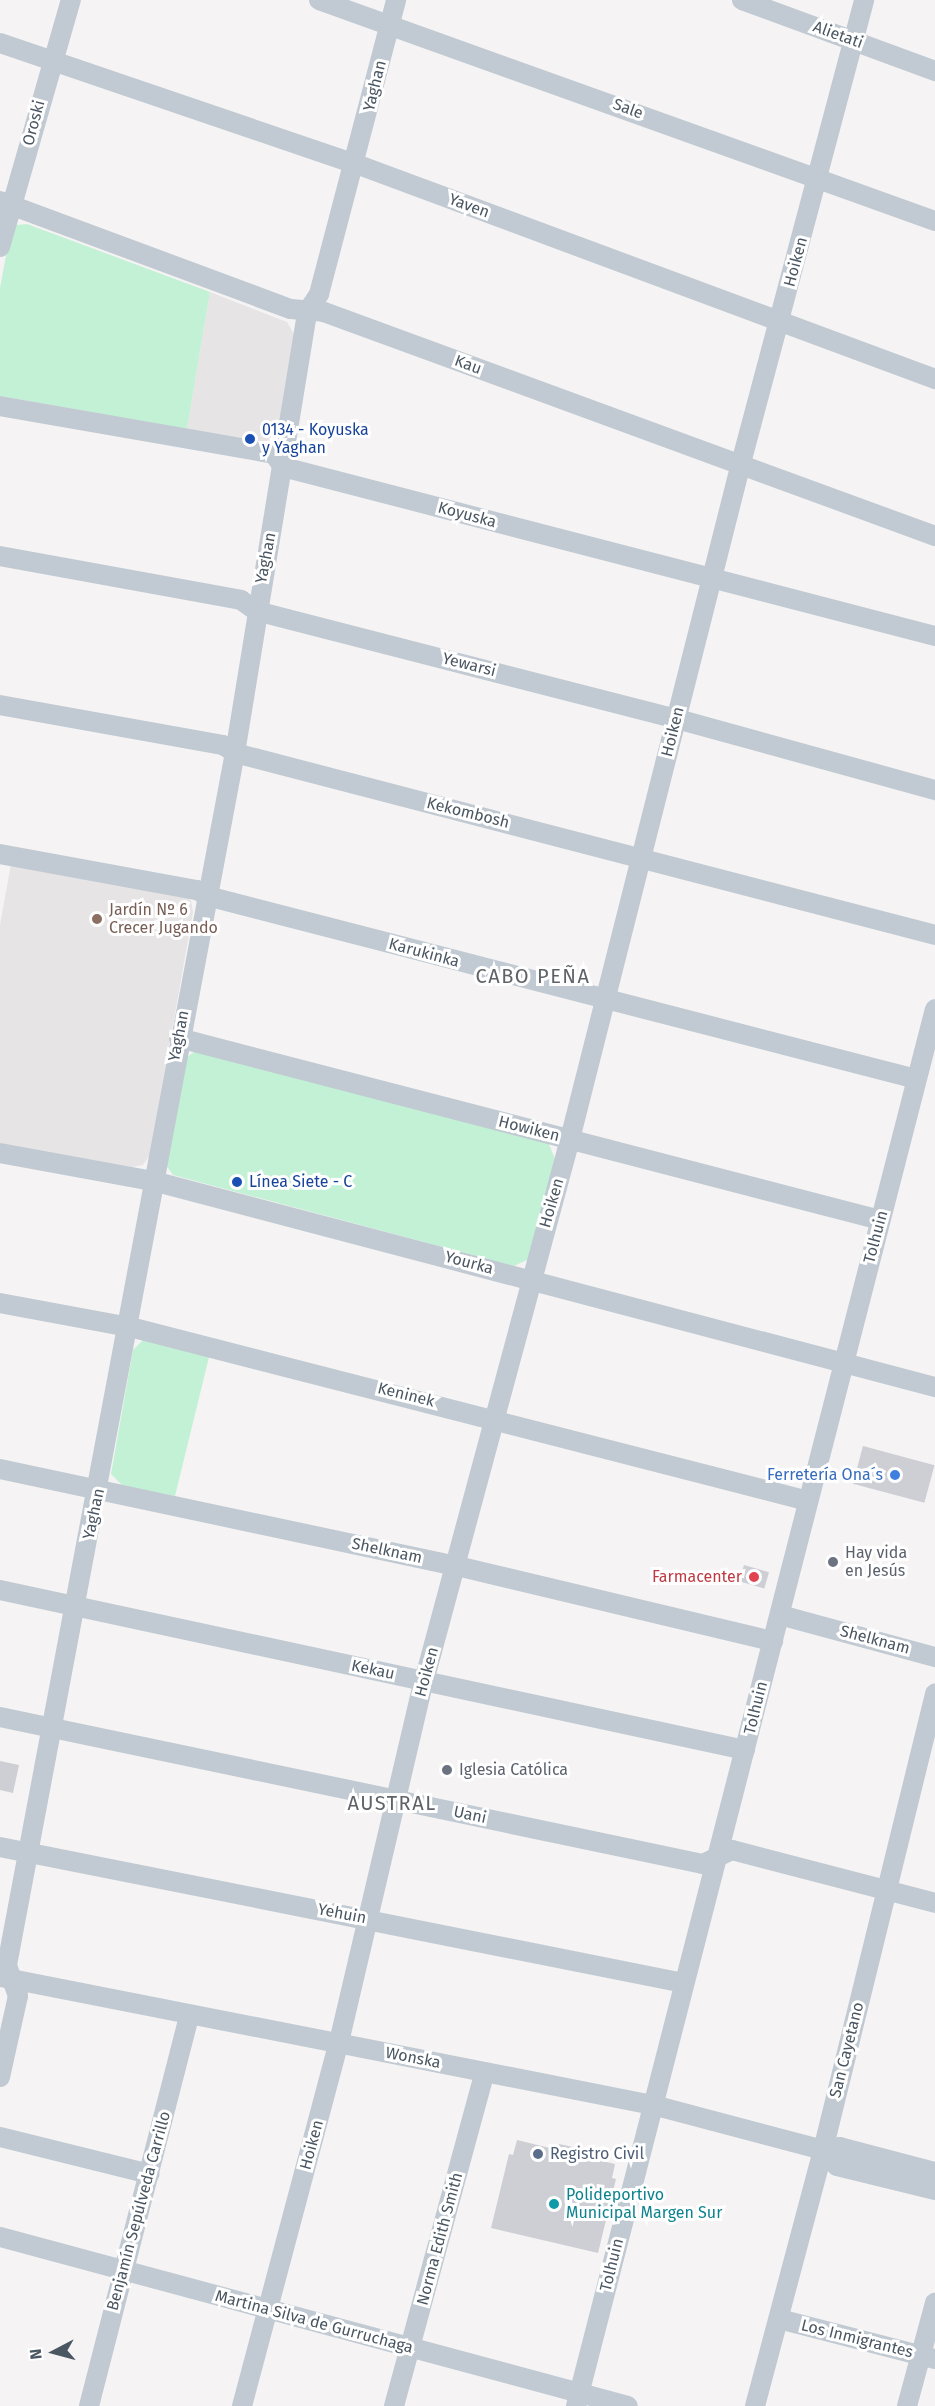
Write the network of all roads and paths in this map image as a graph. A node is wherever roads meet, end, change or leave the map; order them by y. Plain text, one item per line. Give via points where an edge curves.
1 (71, 0) edge
2 (319, 0) edge
3 (396, 0) edge
4 (742, 0) edge
5 (864, 0) edge
6 (390, 24) junction
7 (854, 41) junction
8 (0, 43) edge
9 (51, 62) junction
10 (935, 71) edge
11 (356, 164) junction
12 (819, 177) junction
13 (6, 203) edge
14 (935, 221) edge
15 (0, 247) edge
16 (308, 312) junction
17 (780, 320) junction
18 (935, 379) edge
19 (0, 406) edge
20 (741, 463) junction
21 (283, 467) junction
22 (935, 536) edge
23 (0, 556) edge
24 (712, 579) junction
25 (256, 611) junction
26 (935, 636) edge
27 (0, 705) edge
28 (677, 718) junction
29 (235, 753) junction
30 (935, 790) edge
31 (0, 854) edge
32 (641, 858) junction
33 (207, 896) junction
34 (935, 935) edge
35 (605, 999) junction
36 (935, 1009) edge
37 (178, 1038) junction
38 (931, 1045) edge
39 (916, 1079) junction
40 (570, 1139) junction
41 (0, 1154) edge
42 (153, 1181) junction
43 (880, 1221) junction
44 (531, 1279) junction
45 (0, 1303) edge
46 (130, 1327) junction
47 (843, 1361) junction
48 (935, 1387) edge
49 (496, 1418) junction
50 (0, 1468) edge
51 (99, 1488) junction
52 (808, 1501) junction
53 (457, 1566) junction
54 (0, 1590) edge
55 (75, 1605) junction
56 (780, 1615) junction
57 (773, 1641) junction
58 (935, 1657) edge
59 (424, 1681) junction
60 (935, 1694) edge
61 (0, 1717) edge
62 (52, 1726) junction
63 (745, 1750) junction
64 (396, 1800) junction
65 (0, 1847) edge
66 (28, 1853) junction
67 (717, 1857) junction
68 (886, 1891) junction
69 (935, 1904) edge
70 (366, 1918) junction
71 (5, 1978) edge
72 (684, 1983) junction
73 (189, 2016) junction
74 (339, 2042) junction
75 (485, 2072) junction
76 (0, 2077) edge
77 (653, 2105) junction
78 (0, 2137) edge
79 (823, 2150) junction
80 (935, 2172) edge
81 (148, 2174) junction
82 (935, 2190) edge
83 (0, 2237) edge
84 (123, 2270) junction
85 (935, 2303) edge
86 (268, 2311) junction
87 (779, 2319) junction
88 (410, 2348) junction
89 (928, 2357) edge
90 (577, 2400) edge
91 (89, 2406) edge
92 (242, 2406) edge
93 (394, 2406) edge
94 (628, 2406) edge
95 (755, 2406) edge
96 (907, 2406) edge

1 - 9 street, Oroski
2 - 6 street, Sale
3 - 6 street, Yaghan
4 - 7 street, Alietati
5 - 7 street, Hoiken
6 - 11 street, Yaghan
6 - 12 street, Sale
7 - 10 street, Alietati
7 - 12 street, Hoiken
8 - 9 street, Yaven
9 - 11 street, Yaven
9 - 13 street, Oroski
11 - 16 street, Yaghan via 319,294
11 - 17 street, Yaven
12 - 14 street, Sale
12 - 17 street, Hoiken
13 - 15 street, Oroski
13 - 16 street, Kau
16 - 20 street, Kau via 324,312
16 - 21 street, Yaghan
17 - 18 street, Yaven
17 - 20 street, Hoiken
19 - 21 street, Koyuska via 274,454
20 - 22 street, Kau
20 - 24 street, Hoiken
21 - 24 street, Koyuska
21 - 25 street, Yaghan
23 - 25 street, Yewarsi via 241,600
24 - 26 street, Koyuska
24 - 28 street, Hoiken
25 - 28 street, Yewarsi
25 - 29 street, Yaghan
27 - 29 street, Kekombosh via 223,745
28 - 30 street, Yewarsi
28 - 32 street, Hoiken
29 - 32 street, Kekombosh
29 - 33 street, Yaghan
31 - 33 street, Karukinka via 197,890
32 - 34 street, Kekombosh
32 - 35 street, Hoiken
33 - 35 street, Karukinka
33 - 37 street, Yaghan
35 - 39 street, Karukinka
35 - 40 street, Hoiken
36 - 38 street, Tolhuin
37 - 40 street, Howiken
37 - 42 street, Yaghan
38 - 39 street, Tolhuin
39 - 43 street, Tolhuin
40 - 43 street, Howiken
40 - 44 street, Hoiken
41 - 42 street, Yourka
42 - 44 street, Yourka
42 - 46 street, Yaghan
43 - 47 street, Tolhuin
44 - 47 street, Yourka
44 - 49 street, Hoiken
45 - 46 street, Keninek
46 - 49 street, Keninek
46 - 51 street, Yaghan
47 - 48 street, Yourka
47 - 52 street, Tolhuin
49 - 52 street, Keninek
49 - 53 street, Hoiken
50 - 51 street, Shelknam
51 - 53 street, Shelknam
51 - 55 street, Yaghan
52 - 56 street, Tolhuin
53 - 57 street, Shelknam
53 - 59 street, Hoiken
54 - 55 street, Kekau
55 - 59 street, Kekau
55 - 62 street, Yaghan
56 - 57 street, Tolhuin
56 - 58 street, Shelknam
57 - 63 street, Tolhuin
59 - 63 street, Kekau
59 - 64 street, Hoiken
60 - 68 street, San Cayetano
61 - 62 street, Uani
62 - 64 street, Uani
62 - 66 street, Yaghan
63 - 67 street, Tolhuin
64 - 67 street, Uani via 703,1864
64 - 70 street, Hoiken
65 - 66 street, Yehuin
66 - 70 street, Yehuin
66 - 71 street, Yaghan
67 - 68 street, Uani via 732,1850
67 - 72 street, Tolhuin
68 - 69 street, Uani
68 - 79 street, San Cayetano
70 - 72 street, Yehuin
70 - 74 street, Hoiken
71 - 73 street, Wonska
71 - 76 street, Yaghan via 18,1996
72 - 77 street, Tolhuin
73 - 74 street, Wonska
73 - 81 street, Benjamín Sepúlveda Carrillo
74 - 75 street, Wonska
74 - 86 street, Hoiken
75 - 77 street, Wonska
75 - 88 street, Norma Edith Smith
77 - 79 street, Wonska
77 - 90 street, Tolhuin
78 - 81 street
79 - 80 street, Wonska via 840,2147
79 - 82 street, Wonska via 837,2166
79 - 87 street, San Cayetano
81 - 84 street, Benjamín Sepúlveda Carrillo
83 - 84 street, Martina Silva de Gurruchaga
84 - 86 street, Martina Silva de Gurruchaga
84 - 91 street, Benjamín Sepúlveda Carrillo
85 - 89 street
86 - 88 street, Martina Silva de Gurruchaga
86 - 92 street, Hoiken
87 - 89 street, Los Inmigrantes
87 - 95 street, San Cayetano
88 - 90 street, Martina Silva de Gurruchaga
88 - 93 street, Norma Edith Smith
89 - 96 street
90 - 94 street, Martina Silva de Gurruchaga

